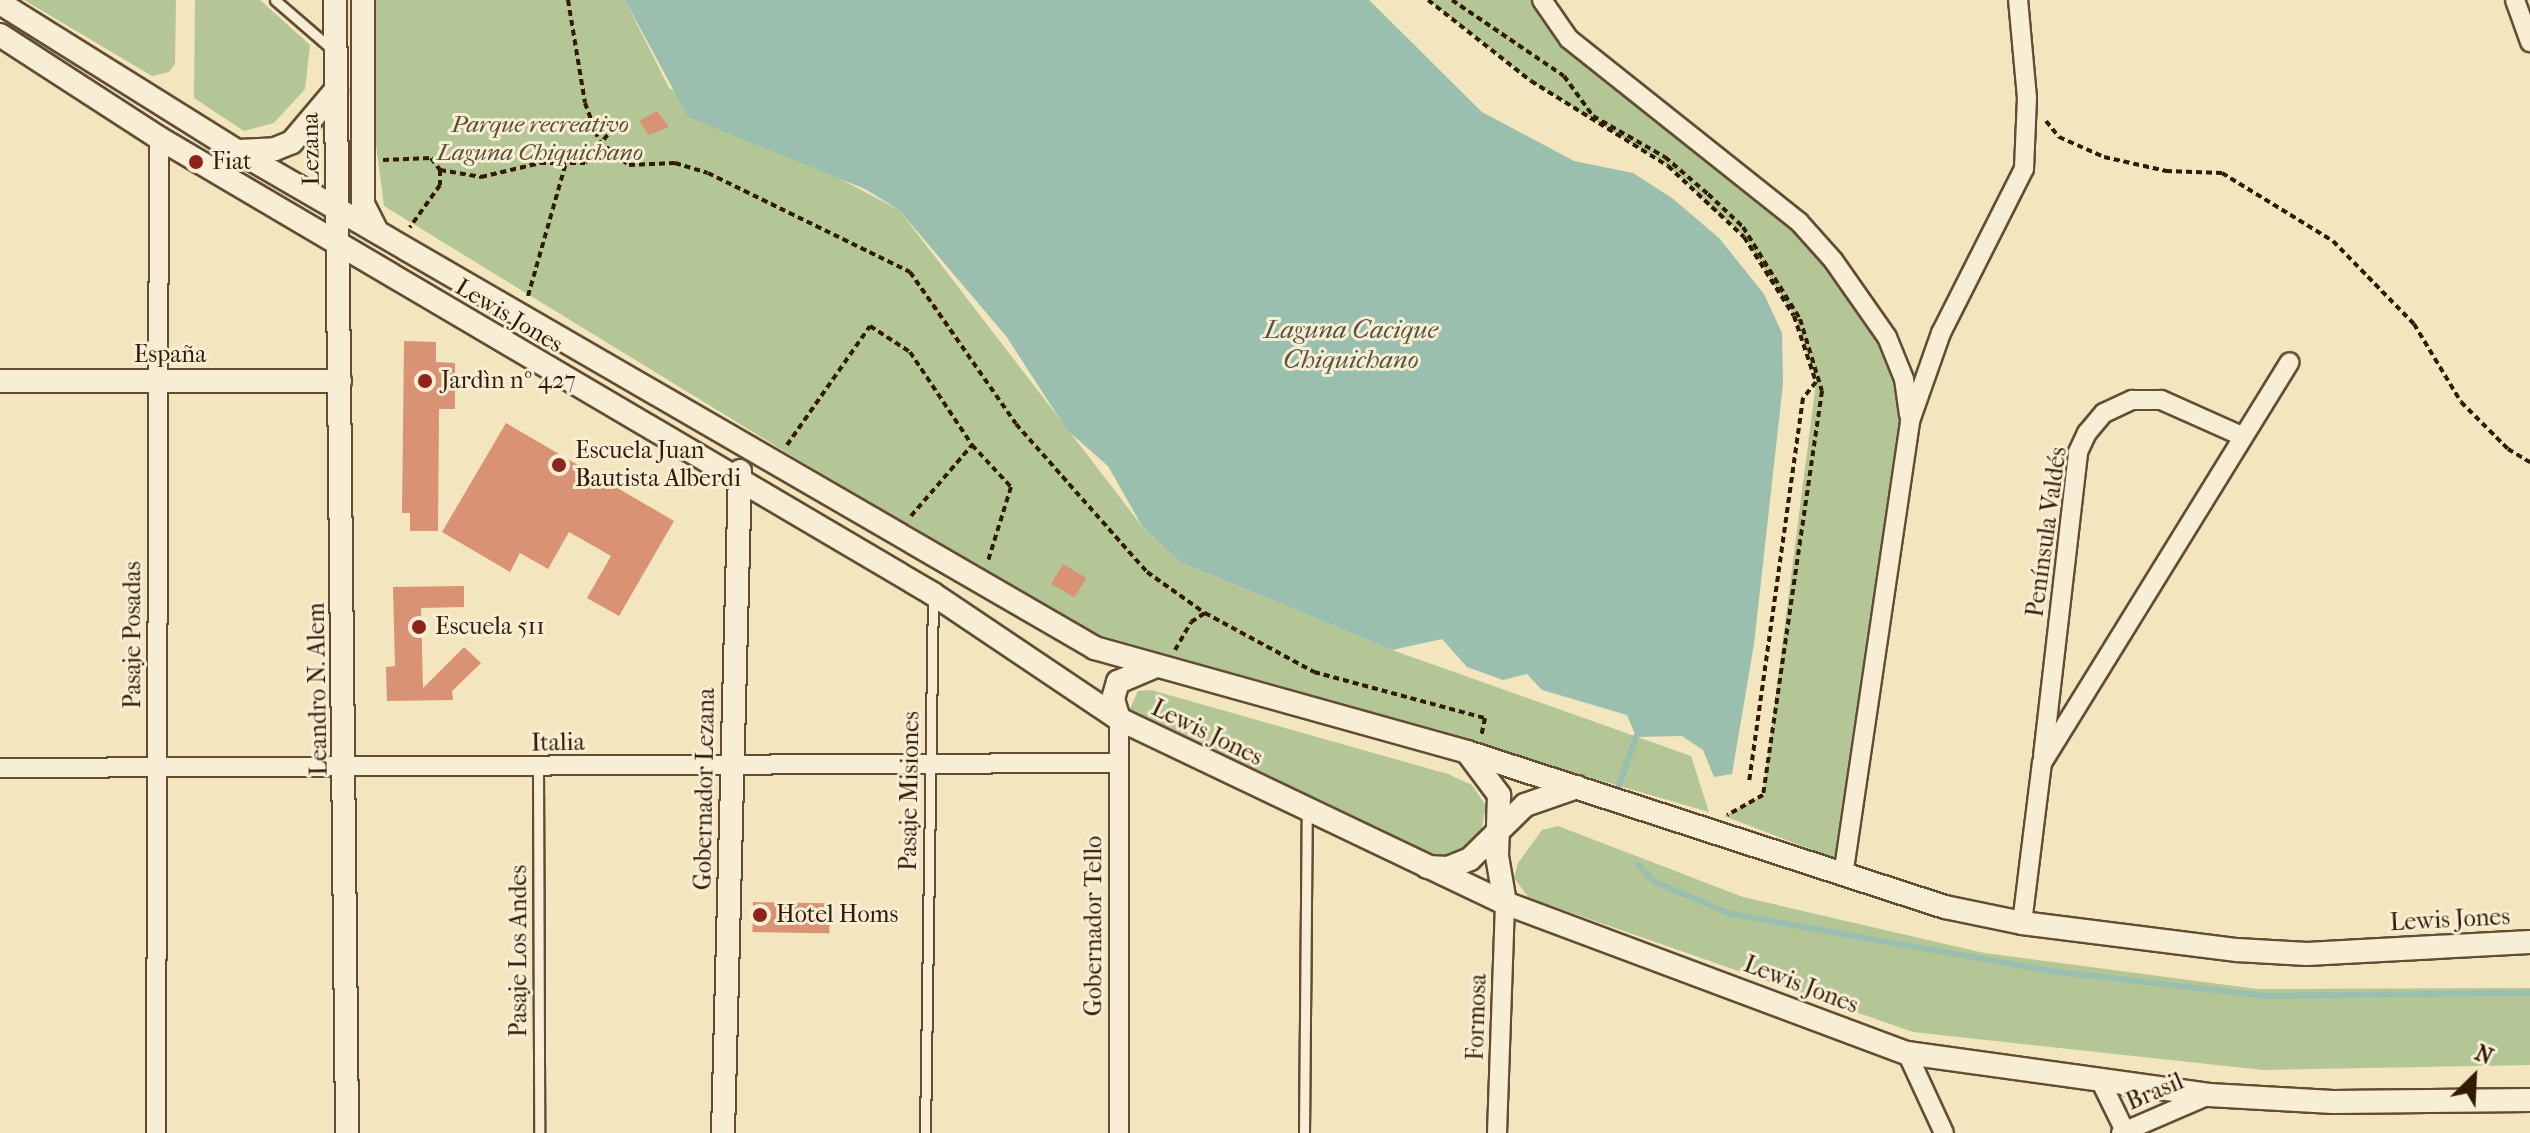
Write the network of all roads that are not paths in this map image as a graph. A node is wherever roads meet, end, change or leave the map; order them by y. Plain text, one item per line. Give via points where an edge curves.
1 (275, 0) edge
2 (335, 0) edge
3 (363, 0) edge
4 (1542, 0) edge
5 (2018, 0) edge
6 (2515, 0) edge
7 (0, 3) edge
8 (0, 35) edge
9 (2530, 42) edge
10 (336, 53) junction
11 (336, 90) junction
12 (159, 138) junction
13 (237, 151) junction
14 (337, 206) junction
15 (377, 230) junction
16 (338, 244) junction
17 (2290, 362) dead end
18 (0, 381) edge
19 (158, 381) junction
20 (340, 381) junction
21 (1910, 421) junction
22 (2242, 436) junction
23 (745, 446) junction
24 (738, 481) junction
25 (933, 594) junction
26 (1154, 667) junction
27 (1119, 719) junction
28 (1467, 745) junction
29 (930, 762) junction
30 (731, 763) junction
31 (1118, 763) junction
32 (2042, 763) junction
33 (157, 765) junction
34 (0, 768) edge
35 (538, 768) junction
36 (345, 769) junction
37 (1580, 787) junction
38 (1307, 811) junction
39 (1496, 839) junction
40 (1422, 866) junction
41 (1843, 876) junction
42 (1505, 903) junction
43 (2022, 923) junction
44 (2530, 942) edge
45 (1907, 1053) junction
46 (2101, 1082) junction
47 (2209, 1095) junction
48 (2530, 1100) edge
49 (2124, 1132) edge
50 (156, 1133) edge
51 (347, 1133) edge
52 (539, 1133) edge
53 (723, 1133) edge
54 (925, 1133) edge
55 (1119, 1133) edge
56 (1304, 1133) edge
57 (1497, 1133) edge
58 (1944, 1133) edge

1 - 10 lane
2 - 10 street
3 - 15 street via 363,204
4 - 21 street via 1569,39 1799,222 1833,260 1887,337 1904,379
5 - 21 street via 2027,98 2024,169 1941,333
6 - 9 street
7 - 13 street, Lewis Jones
8 - 12 street, Lewis Jones
10 - 11 street, Lezana
11 - 13 street via 292,142 275,149
11 - 14 street, Lezana
12 - 16 street, Lewis Jones
12 - 19 street, Pasaje Posadas
13 - 14 street, Lewis Jones
14 - 15 street, Lewis Jones
14 - 16 street, Lezana
15 - 23 street, Lewis Jones
16 - 20 street, Leandro N. Alem
16 - 24 street, Lewis Jones
17 - 22 street, Península Valdés
18 - 19 street, España
19 - 20 street, España
19 - 33 street, Pasaje Posadas
20 - 36 street, Leandro N. Alem
21 - 41 street
22 - 32 street, Península Valdés
22 - 32 street, Península Valdés via 2161,400 2132,400 2104,413 2087,433 2078,452
23 - 24 street, Gobernador Lezana
23 - 26 street, Lewis Jones via 1095,648
24 - 25 street, Lewis Jones
24 - 30 street, Gobernador Lezana
25 - 27 street, Lewis Jones
25 - 29 lane, Pasaje Misiones
26 - 27 street via 1118,682 1113,699
26 - 28 street, Lewis Jones
27 - 31 street, Gobernador Tello
27 - 38 street, Lewis Jones
28 - 37 street, Lewis Jones
28 - 39 street via 1499,795
29 - 30 street, Italia
29 - 31 street, Italia
29 - 54 lane, Pasaje Misiones
30 - 35 street, Italia
30 - 53 street, Gobernador Lezana
31 - 55 street, Gobernador Tello
32 - 43 street, Península Valdés
33 - 34 street, Italia
33 - 36 street, Italia
33 - 50 street, Pasaje Posadas
35 - 36 street, Italia
35 - 52 lane, Pasaje Los Andes
36 - 51 street, Leandro N. Alem
37 - 39 street via 1525,805
37 - 41 street, Lewis Jones
38 - 40 street, Lewis Jones
38 - 56 lane
39 - 40 street via 1448,868
39 - 42 street
40 - 42 street, Lewis Jones
41 - 43 street, Lewis Jones via 1945,907
42 - 45 street, Lewis Jones
42 - 57 street, Formosa
43 - 44 street, Lewis Jones via 2307,954
45 - 46 street, Lewis Jones
45 - 58 street
46 - 47 street, Lewis Jones
46 - 49 street
47 - 48 street, Lewis Jones via 2333,1102
47 - 49 street, Brasil

